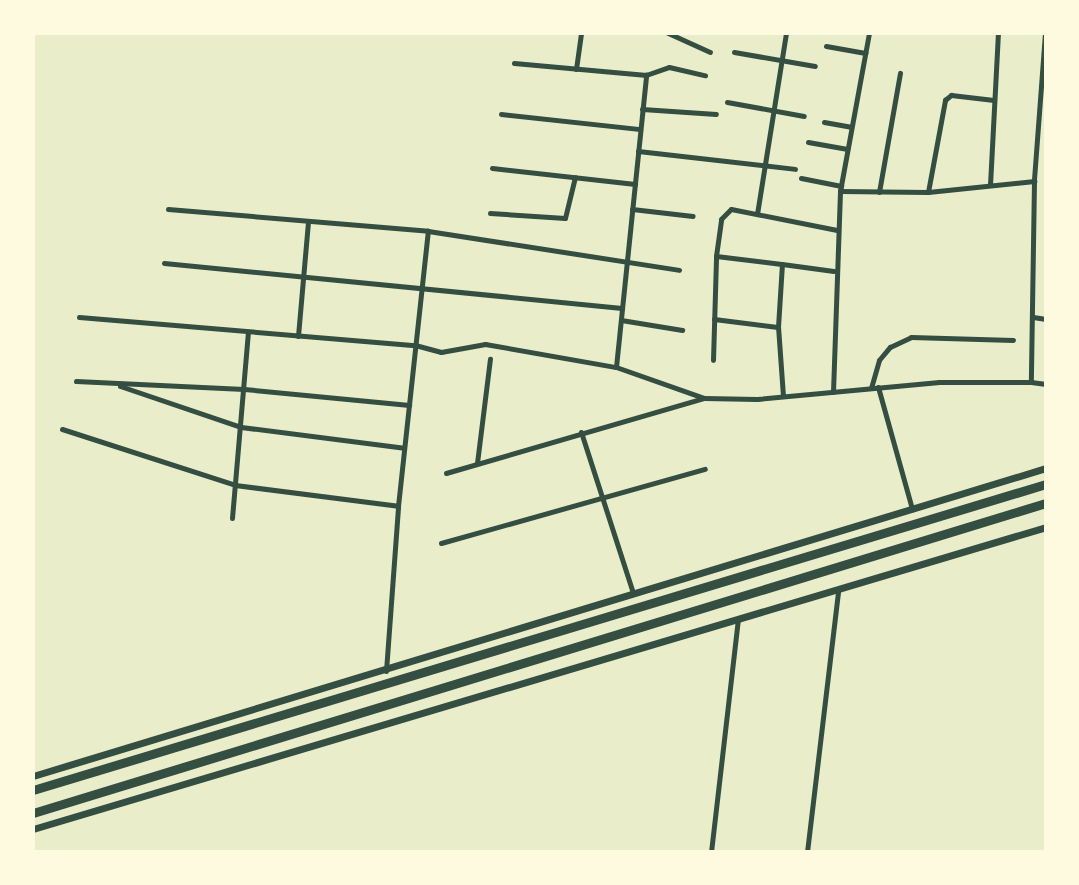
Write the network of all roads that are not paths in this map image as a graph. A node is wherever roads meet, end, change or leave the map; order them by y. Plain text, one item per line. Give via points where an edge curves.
1 (581, 33) edge
2 (668, 33) edge
3 (786, 33) edge
4 (869, 33) edge
5 (998, 33) edge
6 (1045, 33) edge
7 (826, 46) dead end
8 (710, 52) dead end
9 (734, 52) dead end
10 (866, 53) junction
11 (781, 60) junction
12 (514, 63) dead end
13 (815, 66) dead end
14 (576, 69) junction
15 (900, 73) dead end
16 (646, 75) junction
17 (705, 75) dead end
18 (1043, 99) edge
19 (994, 100) junction
20 (727, 102) dead end
21 (642, 109) junction
22 (773, 110) junction
23 (501, 114) dead end
24 (716, 114) dead end
25 (804, 116) dead end
26 (824, 122) dead end
27 (851, 127) junction
28 (640, 129) junction
29 (808, 142) dead end
30 (847, 149) junction
31 (638, 151) junction
32 (764, 164) junction
33 (1035, 164) junction
34 (1046, 164) edge
35 (492, 168) dead end
36 (795, 169) dead end
37 (575, 177) junction
38 (801, 178) dead end
39 (1034, 181) junction
40 (635, 184) junction
41 (990, 185) junction
42 (840, 188) junction
43 (879, 192) junction
44 (928, 192) junction
45 (168, 209) dead end
46 (632, 209) junction
47 (490, 213) dead end
48 (757, 214) junction
49 (693, 216) dead end
50 (308, 221) junction
51 (837, 230) junction
52 (428, 231) junction
53 (716, 256) junction
54 (626, 260) junction
55 (164, 263) dead end
56 (782, 264) junction
57 (1035, 267) junction
58 (1046, 268) edge
59 (679, 270) dead end
60 (834, 271) junction
61 (303, 278) junction
62 (422, 287) junction
63 (622, 308) junction
64 (79, 317) dead end
65 (1033, 317) junction
66 (714, 319) junction
67 (1046, 319) edge
68 (621, 320) junction
69 (778, 327) junction
70 (682, 330) dead end
71 (248, 332) junction
72 (298, 336) junction
73 (1013, 340) dead end
74 (415, 345) junction
75 (490, 359) dead end
76 (713, 360) dead end
77 (616, 367) junction
78 (76, 381) dead end
79 (1031, 382) junction
80 (114, 384) junction
81 (1046, 384) edge
82 (878, 387) junction
83 (870, 388) junction
84 (244, 389) junction
85 (833, 392) junction
86 (783, 396) junction
87 (704, 398) junction
88 (408, 405) junction
89 (241, 427) junction
90 (62, 429) dead end
91 (581, 432) junction
92 (404, 448) junction
93 (477, 463) junction
94 (1046, 468) edge
95 (705, 469) dead end
96 (446, 473) dead end
97 (1046, 484) edge
98 (235, 485) junction
99 (602, 499) junction
100 (1046, 503) edge
101 (398, 506) junction
102 (912, 509) junction
103 (232, 518) dead end
104 (1046, 527) edge
105 (441, 543) dead end
106 (838, 590) junction
107 (632, 593) junction
108 (738, 619) junction
109 (386, 671) junction
110 (33, 776) edge
111 (33, 790) edge
112 (33, 813) edge
113 (33, 830) edge
114 (711, 852) edge
115 (807, 852) edge

1 - 14 street
2 - 8 street
3 - 11 street
4 - 10 street
5 - 19 street
6 - 18 street
7 - 10 street
9 - 11 street
10 - 27 street
11 - 13 street
11 - 22 street
12 - 14 street
14 - 16 street
15 - 43 street
16 - 17 street via 669,67
16 - 21 street
18 - 33 street
19 - 41 street
19 - 44 street via 951,95 945,100
20 - 22 street
21 - 24 street
21 - 28 street
22 - 25 street
22 - 32 street
23 - 28 street
26 - 27 street
27 - 30 street
28 - 31 street
29 - 30 street
30 - 42 street
31 - 32 street
31 - 40 street
32 - 36 street
32 - 48 street
33 - 34 street
33 - 39 street
35 - 37 street
37 - 40 street
37 - 47 street via 565,218
38 - 42 street
39 - 41 street
39 - 57 street
40 - 46 street
41 - 44 street
42 - 43 street
42 - 51 street
43 - 44 street
45 - 50 street
46 - 49 street
46 - 54 street
48 - 51 street
48 - 53 street via 725,212
50 - 52 street
50 - 61 street
51 - 60 street
52 - 54 street
52 - 62 street
53 - 56 street
53 - 66 street
54 - 59 street
54 - 63 street
55 - 61 street
56 - 60 street
56 - 69 street
57 - 58 street
57 - 65 street
60 - 85 street
61 - 62 street
61 - 72 street
62 - 63 street
62 - 74 street
63 - 68 street
64 - 71 street
65 - 67 street
65 - 79 street
66 - 69 street
66 - 76 street
68 - 70 street
68 - 77 street
69 - 86 street
71 - 72 street
71 - 84 street
72 - 74 street
73 - 83 street via 911,337 890,347 879,360
74 - 77 street via 441,352 485,344
74 - 88 street
75 - 93 street
77 - 87 street
78 - 80 street
79 - 81 street
79 - 82 street
80 - 84 street
80 - 89 street
82 - 83 street
82 - 102 street
83 - 85 street
84 - 88 street
84 - 89 street
85 - 86 street
86 - 87 street
87 - 91 street
88 - 92 street
89 - 92 street
89 - 98 street
90 - 98 street
91 - 93 street
91 - 99 street
92 - 101 street
93 - 96 street
94 - 102 street
95 - 99 street
97 - 111 main road
98 - 101 street
98 - 103 street
99 - 105 street
99 - 107 street
100 - 112 main road
101 - 109 street
102 - 107 street
104 - 106 street
106 - 108 street
106 - 115 street
107 - 109 street
108 - 113 street
108 - 114 street
109 - 110 street

